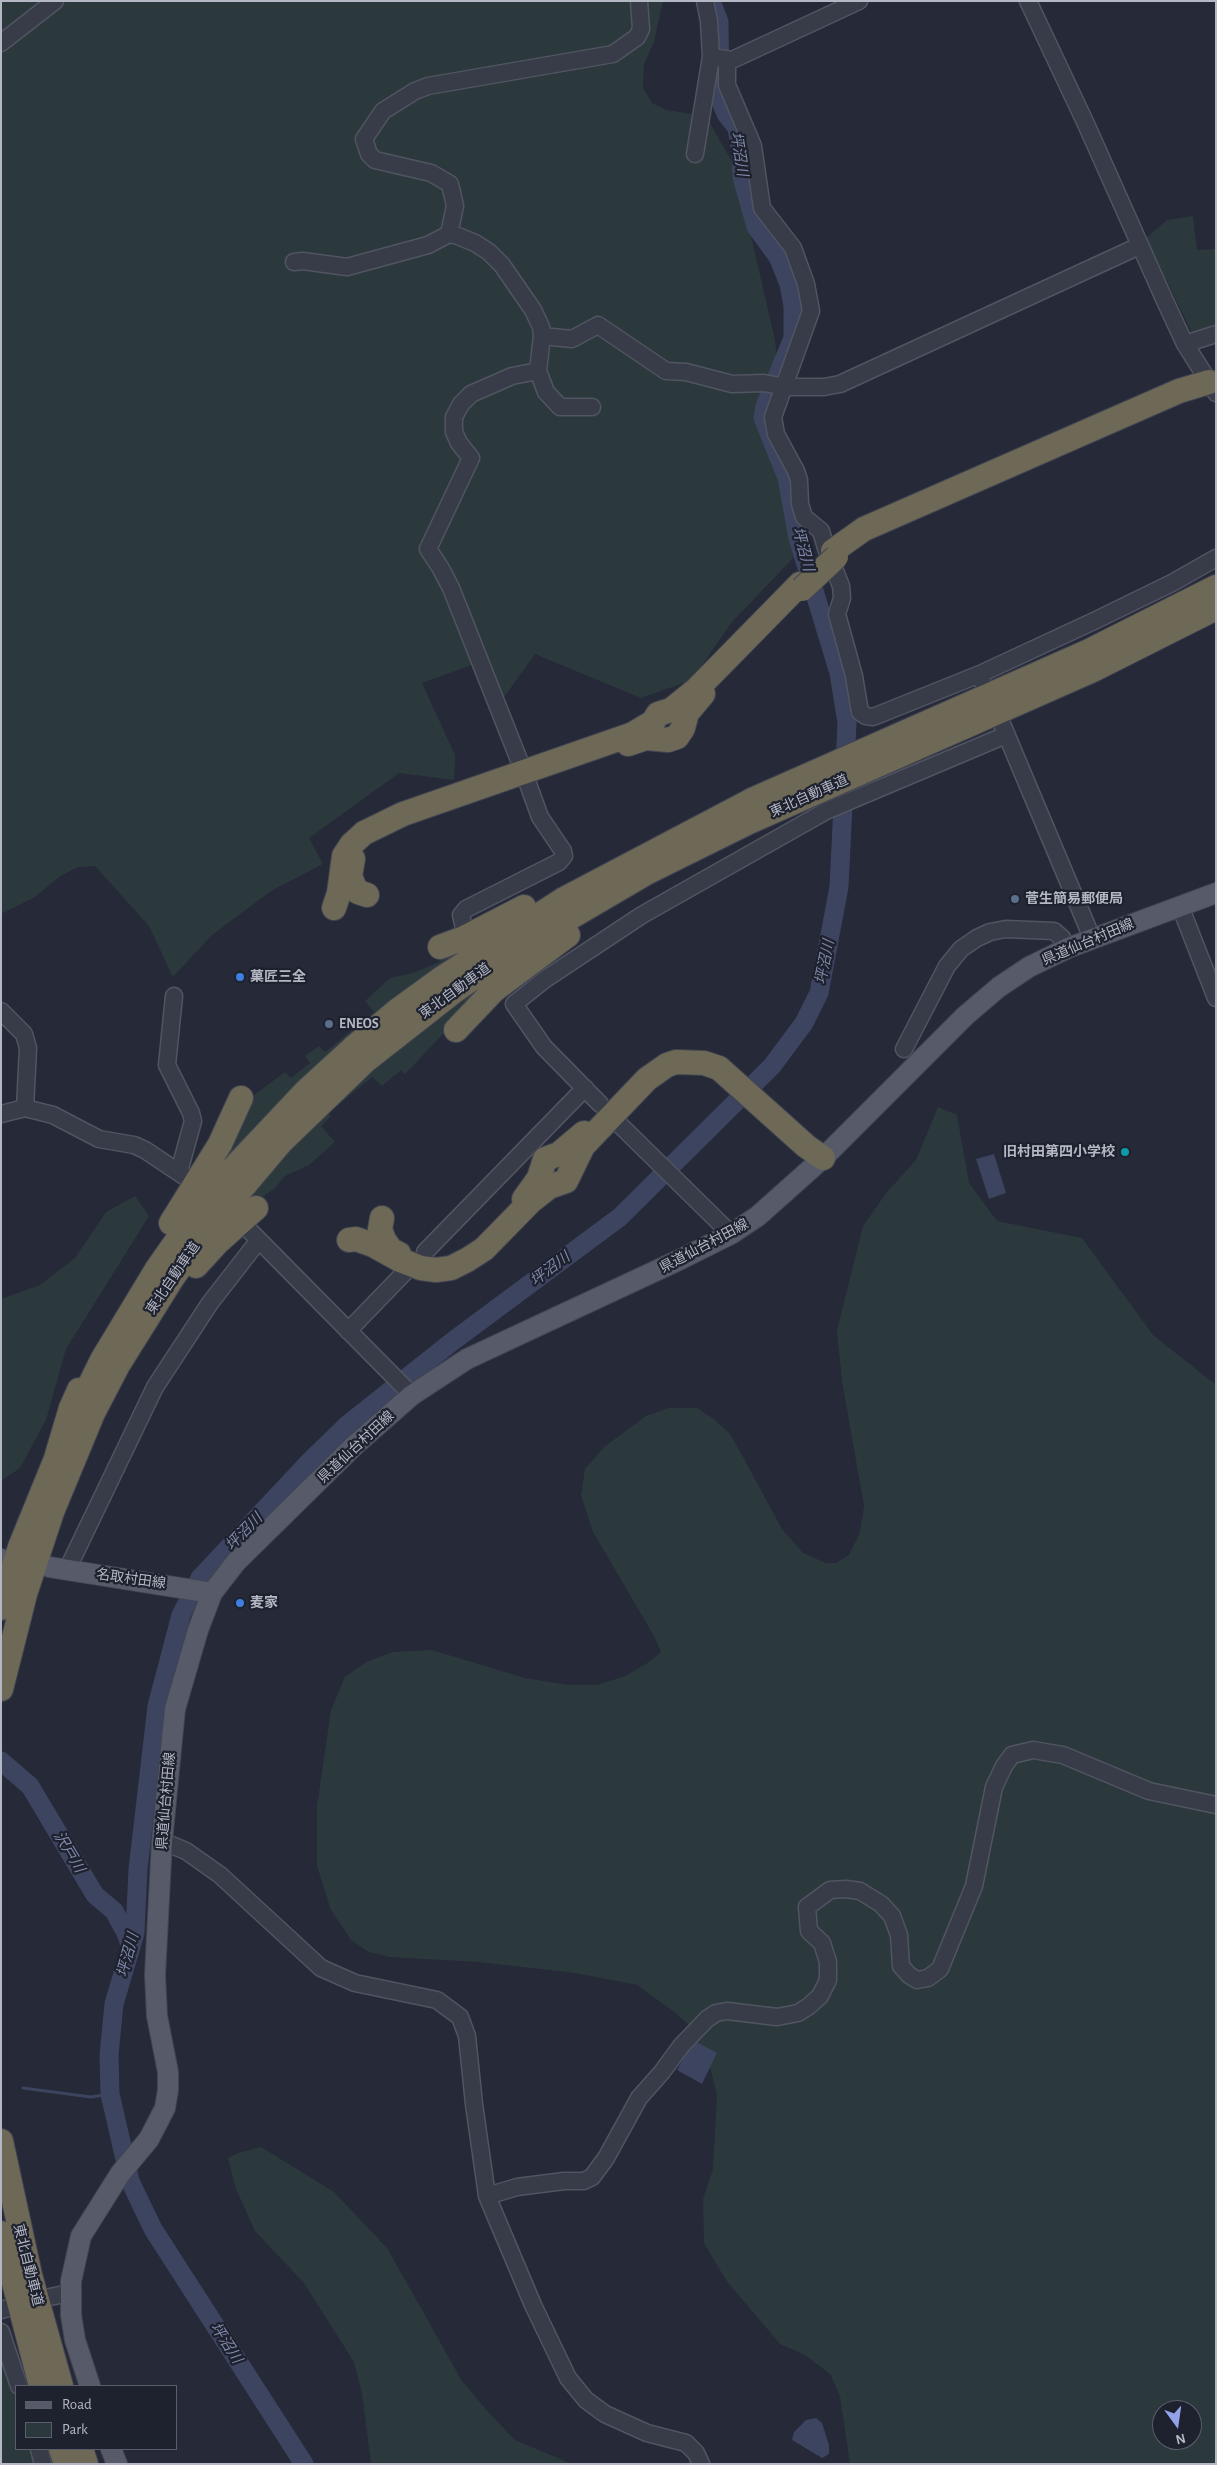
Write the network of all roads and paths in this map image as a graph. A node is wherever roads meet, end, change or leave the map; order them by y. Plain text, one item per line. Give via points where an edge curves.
1 (55, 1) edge
2 (639, 1) edge
3 (705, 1) edge
4 (859, 1) edge
5 (1028, 1) edge
6 (1, 43) edge
7 (719, 58) junction
8 (696, 154) dead end
9 (449, 234) junction
10 (1139, 246) junction
11 (294, 262) dead end
12 (1216, 334) edge
13 (542, 336) junction
14 (1185, 344) junction
15 (538, 371) junction
16 (778, 385) junction
17 (1212, 388) edge
18 (592, 407) dead end
19 (1216, 558) edge
20 (801, 586) junction
21 (1216, 587) edge
22 (1216, 608) edge
23 (866, 760) junction
24 (522, 765) dead end
25 (528, 784) dead end
26 (819, 787) junction
27 (1216, 893) edge
28 (367, 895) dead end
29 (1180, 906) junction
30 (334, 908) dead end
31 (464, 928) dead end
32 (1092, 938) junction
33 (440, 947) dead end
34 (1068, 948) junction
35 (1214, 992) edge
36 (174, 996) dead end
37 (1, 1011) edge
38 (456, 1030) dead end
39 (904, 1049) dead end
40 (733, 1073) junction
41 (584, 1088) junction
42 (241, 1098) dead end
43 (600, 1104) dead end
44 (25, 1108) junction
45 (1, 1114) edge
46 (618, 1123) dead end
47 (823, 1158) junction
48 (382, 1218) dead end
49 (254, 1226) junction
50 (731, 1234) junction
51 (348, 1240) dead end
52 (425, 1252) dead end
53 (406, 1271) dead end
54 (348, 1331) junction
55 (404, 1387) junction
56 (64, 1458) junction
57 (58, 1568) joint
58 (210, 1592) junction
59 (1, 1608) edge
60 (1, 1689) edge
61 (1216, 1805) edge
62 (162, 1841) junction
63 (1, 2141) edge
64 (487, 2196) junction
65 (1, 2233) edge
66 (1, 2332) edge
67 (19, 2385) edge
68 (41, 2385) edge
69 (61, 2385) edge
70 (90, 2385) edge
71 (39, 2450) edge
72 (61, 2450) edge
73 (81, 2450) edge
74 (111, 2450) edge
75 (44, 2464) edge
76 (66, 2464) edge
77 (86, 2464) edge
78 (117, 2464) edge
79 (701, 2464) edge

1 - 6 street
2 - 9 street via 641,28 637,37 612,54 428,86 383,112 364,139 368,154 375,160 431,173 450,184 455,206
3 - 7 street
4 - 7 street via 732,60
5 - 10 street
7 - 8 street
7 - 16 street via 753,146 762,208 792,248 806,284 811,311
9 - 11 street via 428,245 347,267
9 - 13 street via 476,243 502,265 534,310
10 - 14 street
10 - 16 street via 840,384 824,387
12 - 14 street
13 - 15 street
13 - 16 street via 572,339 598,325 666,372 686,372 732,384
14 - 17 street
15 - 18 street via 546,392 560,407
15 - 24 street via 512,376 471,394 461,404 454,417 454,432 471,458 428,549 451,588
16 - 19 street via 772,417 776,434 796,471 804,517 821,531 842,586 838,614 860,712 866,716 873,717 981,678
17 - 20 highway, bridge via 868,534 834,554
20 - 28 highway via 687,713 677,737 668,740 646,738 388,826 363,844 353,857 350,876 358,892
20 - 30 highway via 697,689 632,734 403,814 364,833 344,856
21 - 23 highway, 東北自動車道
22 - 23 highway, 東北自動車道 via 1095,669
23 - 26 highway, 東北自動車道
25 - 31 street via 540,817 564,856 559,862 466,909 461,915
26 - 32 street via 866,794 1004,729
26 - 33 highway via 754,790 597,867 472,934
26 - 38 highway via 590,920 494,990
26 - 41 street via 642,915 544,980 510,998 544,1048
26 - 56 highway, 東北自動車道 via 644,855 564,899 442,978 353,1048 266,1133 190,1222 102,1360
27 - 29 main road, 県道仙台村田線
29 - 32 main road, 県道仙台村田線
29 - 35 street
32 - 34 main road, 県道仙台村田線
34 - 39 street via 1054,931 1006,929 977,938 961,949 947,966
34 - 47 main road, 県道仙台村田線 via 1029,967 964,1016
36 - 44 street via 167,1065 193,1121 183,1175 134,1145 99,1139 53,1115
37 - 44 street via 24,1034 28,1048
40 - 47 highway via 806,1146
40 - 48 highway via 715,1059 694,1053 661,1060 642,1074 569,1147 545,1158 535,1186 488,1236 449,1261 427,1263 392,1250 380,1229
40 - 51 highway via 704,1062 688,1060 667,1065 647,1079 583,1146 566,1181 549,1187 484,1249 451,1268 420,1268 374,1245
41 - 43 street
41 - 52 street
42 - 56 highway via 220,1144 161,1239 100,1347 70,1408
44 - 45 street
46 - 50 street
47 - 50 main road, 県道仙台村田線 via 758,1216
49 - 54 street
49 - 56 highway via 218,1242 193,1270 164,1309 125,1373 97,1429
49 - 57 street via 210,1303 155,1387
50 - 55 main road, 県道仙台村田線
53 - 54 street
54 - 55 street
55 - 58 main road, 県道仙台村田線 via 355,1445 236,1562
56 - 59 highway, 東北自動車道 via 20,1547
56 - 60 highway, 東北自動車道
57 - 58 main road, 名取村田線
58 - 62 main road, 県道仙台村田線 via 175,1709
61 - 64 street via 1149,1791 1063,1755 1033,1750 1012,1755 994,1787 974,1886 940,1969 928,1978 917,1980 909,1975 900,1966 899,1934 892,1916 881,1904 860,1891 830,1890 807,1907 809,1930 822,1943 828,1962 828,1980 820,1996 809,2006 798,2013 777,2017 728,2010 716,2013 681,2046 639,2098 592,2177 584,2181 517,2187
62 - 64 street via 186,1851 220,1876 321,1968 355,1983 437,2000 460,2017 468,2036
62 - 70 main road, 県道仙台村田線 via 155,1975 156,2005 168,2072 164,2108 149,2139 120,2174 81,2236 60,2295
63 - 69 highway, 東北自動車道 via 30,2275
64 - 79 street via 532,2305 574,2388 620,2422 686,2443
65 - 68 highway, 東北自動車道
66 - 67 street
71 - 75 street
72 - 76 highway
73 - 77 highway
74 - 78 main road

